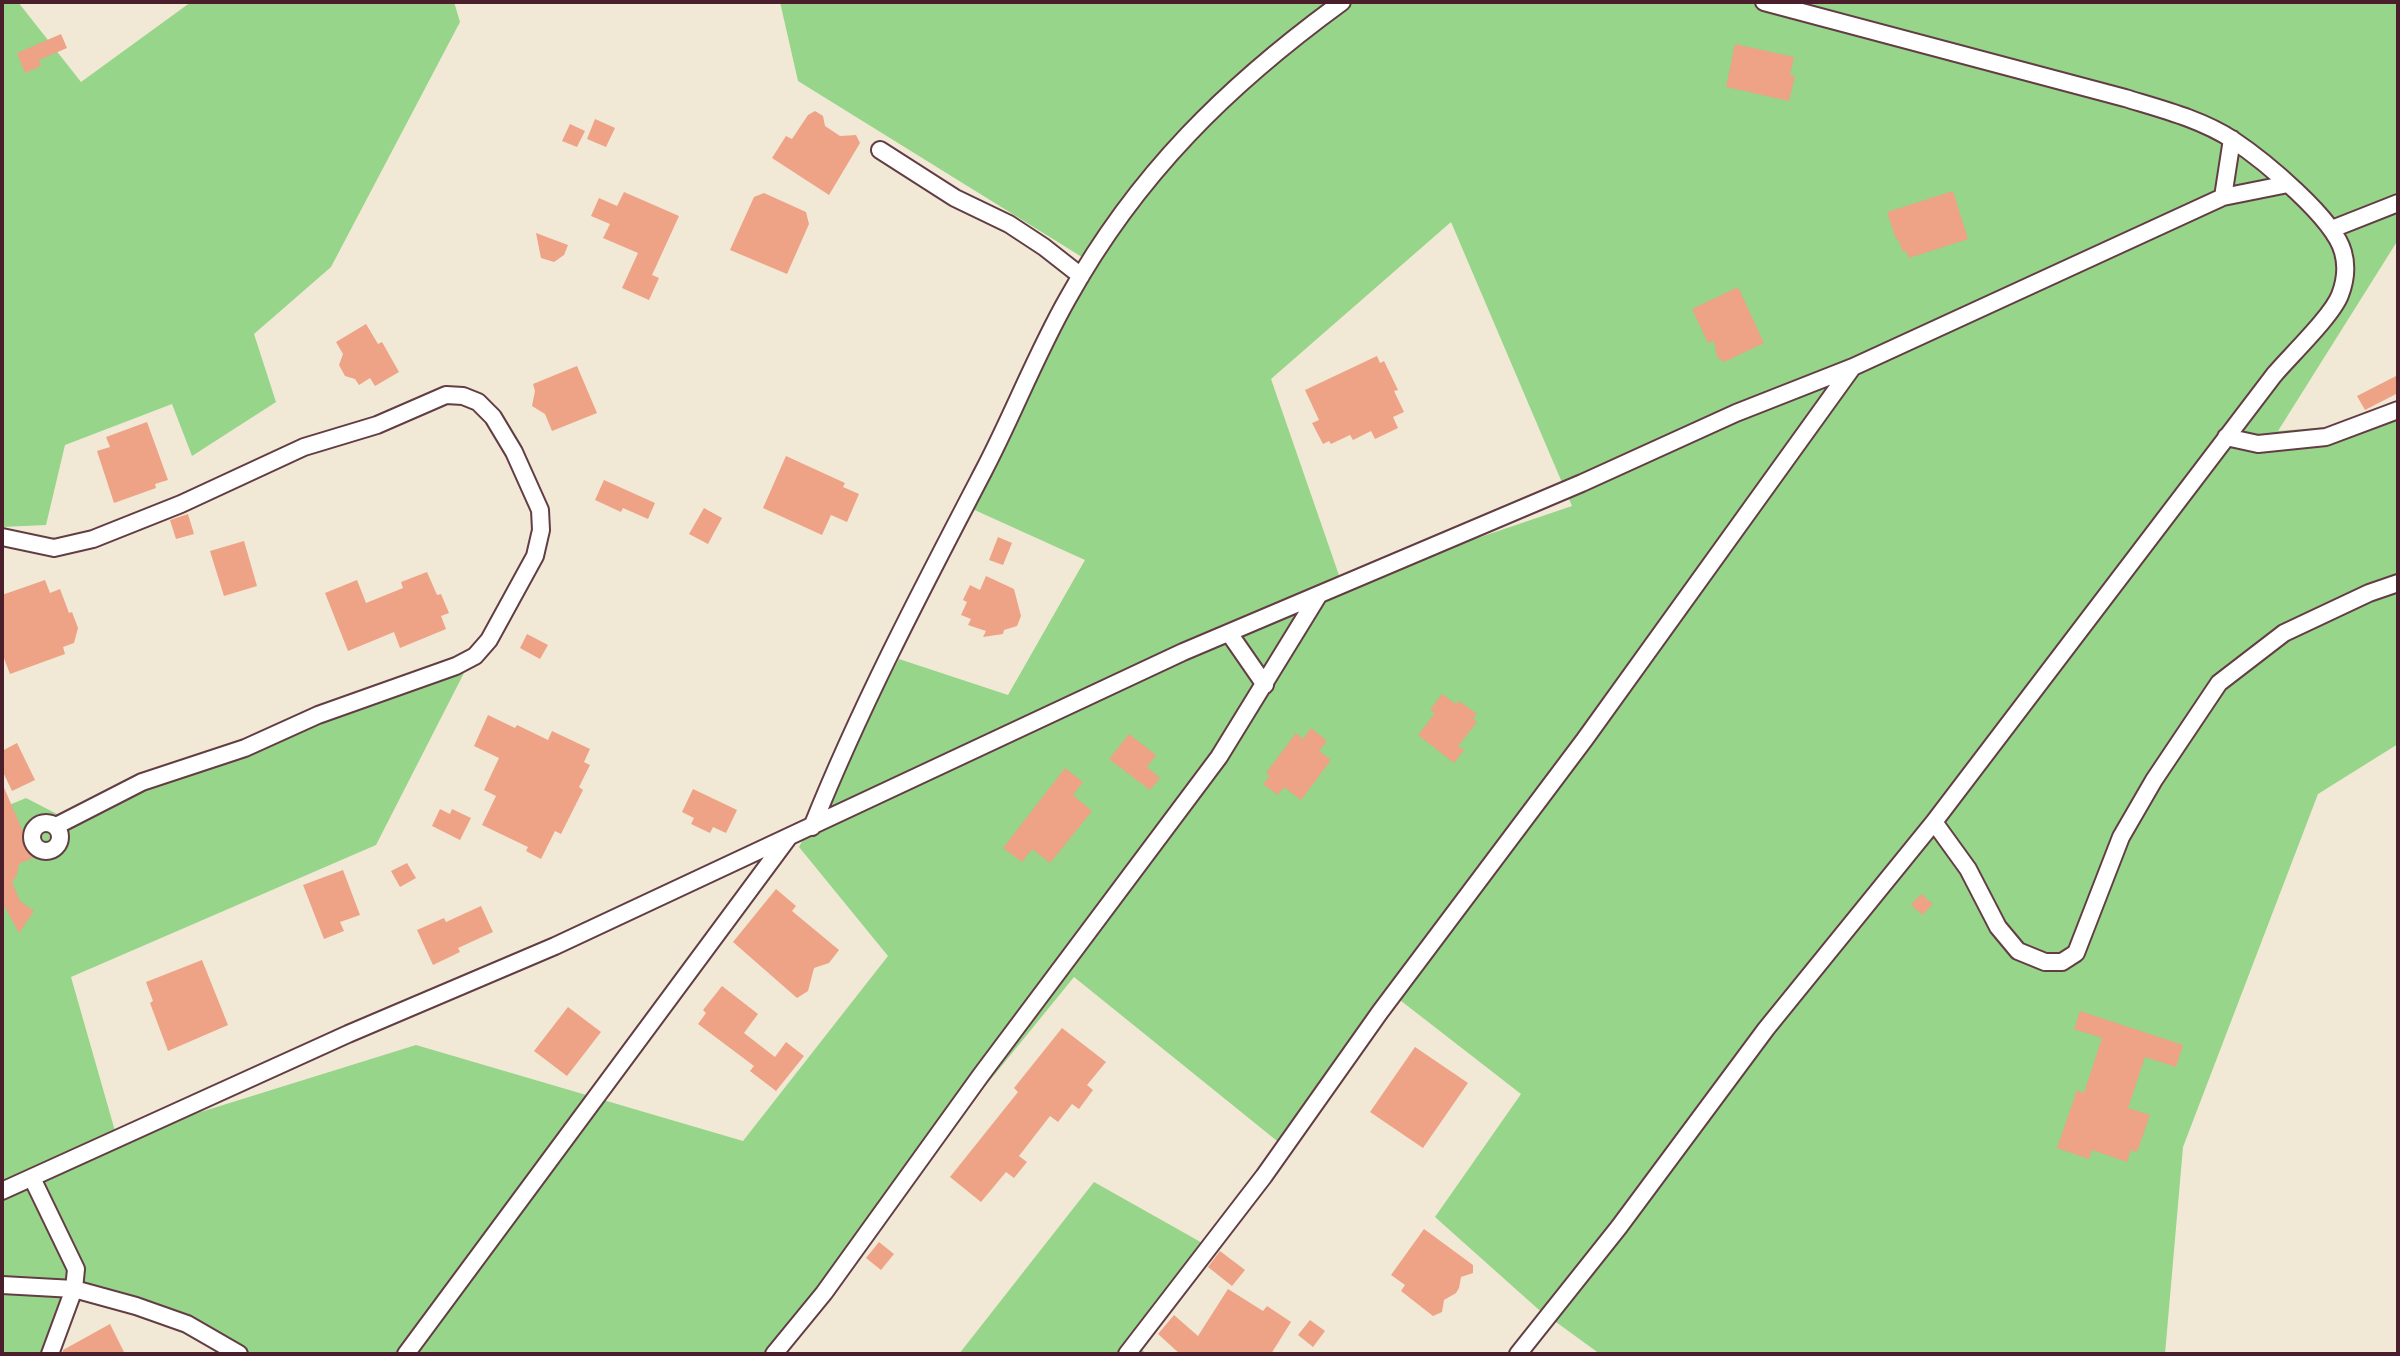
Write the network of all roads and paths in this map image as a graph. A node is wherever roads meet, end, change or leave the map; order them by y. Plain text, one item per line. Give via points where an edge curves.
1 (1342, 2) edge
2 (1764, 2) edge
3 (2232, 139) junction
4 (880, 150) dead end
5 (2288, 184) junction
6 (2223, 197) junction
7 (2398, 203) edge
8 (2332, 229) junction
9 (1081, 276) junction
10 (1853, 367) junction
11 (2398, 410) edge
12 (2226, 437) junction
13 (2, 537) edge
14 (2398, 583) edge
15 (1318, 596) junction
16 (1229, 633) junction
17 (1265, 685) junction
18 (1934, 822) junction
19 (56, 826) dead end
20 (812, 827) junction
21 (789, 837) junction
22 (32, 1178) junction
23 (2, 1191) edge
24 (2, 1285) edge
25 (74, 1289) junction
26 (50, 1354) edge
27 (239, 1354) edge
28 (406, 1354) edge
29 (774, 1354) edge
30 (1127, 1354) edge
31 (1518, 1354) edge

1 - 9 street via 1194,126 1151,174
2 - 3 street via 2125,98
3 - 5 street
3 - 6 street
4 - 9 street via 955,198 1009,224
5 - 6 street
5 - 8 street
6 - 10 street
7 - 8 street
8 - 12 street via 2346,273 2340,296
9 - 20 street via 875,688
10 - 15 street
10 - 30 street via 1264,1176
11 - 12 street via 2326,437 2258,444
12 - 18 street
13 - 19 street via 54,548 93,539 304,447 377,425 446,395 478,402 493,417 540,510 535,556 475,656 245,748 142,782
14 - 18 street via 2284,633 2219,683 2121,837 2076,953 2062,962 2045,962 2018,951
15 - 16 street
15 - 17 street
16 - 17 street
16 - 20 street
17 - 29 street via 1177,815
18 - 31 street via 1766,1029
20 - 21 street
21 - 22 street
21 - 28 street
22 - 23 street
22 - 25 street via 76,1269
24 - 25 street
25 - 26 street
25 - 27 street via 187,1324

